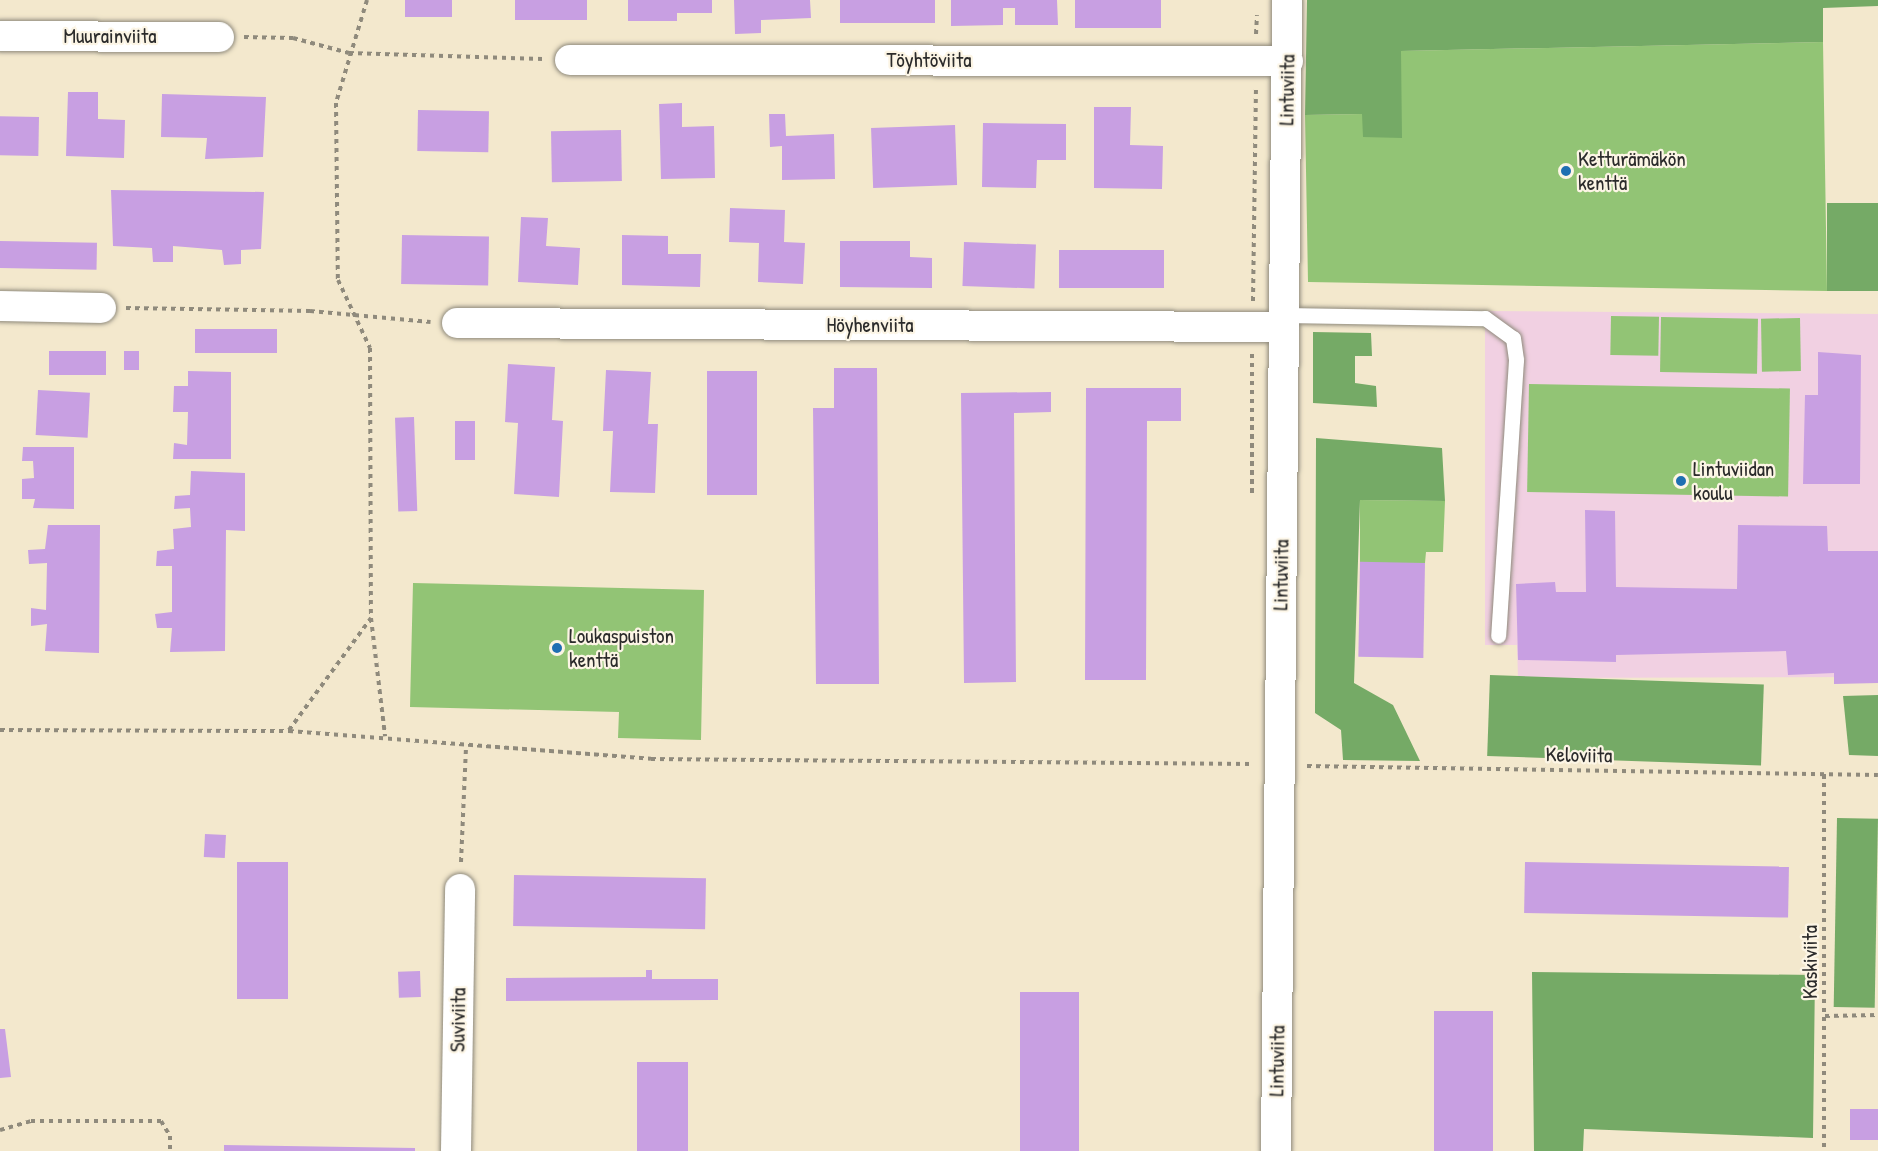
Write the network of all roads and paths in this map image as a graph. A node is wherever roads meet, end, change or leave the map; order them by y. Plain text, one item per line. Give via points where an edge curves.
1 (367, 0) edge
2 (1287, 0) edge
3 (1257, 10) dead end
4 (0, 36) edge
5 (219, 37) joint
6 (349, 53) junction
7 (570, 60) joint
8 (1256, 61) junction
9 (1288, 61) junction
10 (0, 306) edge
11 (101, 308) joint
12 (353, 316) junction
13 (1284, 321) junction
14 (457, 323) joint
15 (1252, 326) junction
16 (371, 618) junction
17 (1498, 635) dead end
18 (0, 729) edge
19 (289, 730) junction
20 (384, 736) junction
21 (466, 746) junction
22 (1279, 765) junction
23 (1824, 774) junction
24 (1878, 775) edge
25 (460, 889) joint
26 (1825, 1016) junction
27 (1878, 1016) edge
28 (0, 1130) edge
29 (170, 1151) edge
30 (456, 1151) edge
31 (1276, 1151) edge
32 (1824, 1151) edge

1 - 6 path
2 - 9 street, Lintuviita
3 - 8 path
4 - 5 street, Muurainviita
5 - 6 path via 293,38
6 - 7 path
6 - 12 path via 336,103 338,280
7 - 8 street, Töyhtöviita
8 - 9 street, Töyhtöviita
8 - 15 path
9 - 13 street, Lintuviita
10 - 11 street
11 - 12 path via 310,311
12 - 14 path
12 - 16 path via 370,348
13 - 15 street, Höyhenviita
13 - 17 lane via 1485,318 1513,338 1516,360
13 - 22 street, Lintuviita
14 - 15 street, Höyhenviita
16 - 19 path
16 - 20 path
18 - 19 path, Keloviita
19 - 20 path, Keloviita
20 - 21 path, Keloviita
21 - 22 path, Keloviita via 651,759
21 - 25 path
22 - 23 path, Keloviita
22 - 31 street, Lintuviita
23 - 24 path, Keloviita
23 - 26 path, Kaskiviita
25 - 30 street, Suviviita
26 - 27 path
26 - 32 path, Kaskiviita
28 - 29 path via 31,1121 161,1121 170,1136

